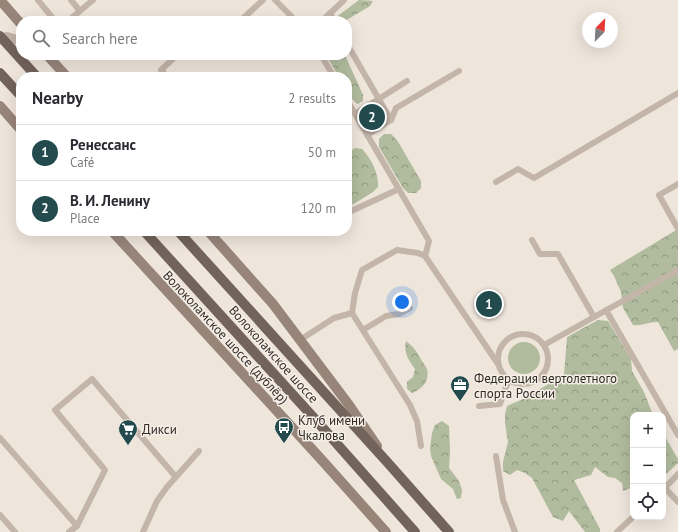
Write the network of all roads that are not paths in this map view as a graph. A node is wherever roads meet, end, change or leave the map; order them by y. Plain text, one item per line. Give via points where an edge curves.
1 (0, 0) edge
2 (38, 0) edge
3 (71, 0) edge
4 (93, 0) edge
5 (263, 0) edge
6 (275, 0) edge
7 (344, 0) edge
8 (80, 11) junction
9 (330, 13) junction
10 (51, 16) edge
11 (74, 16) edge
12 (245, 16) edge
13 (291, 16) edge
14 (327, 16) edge
15 (332, 16) edge
16 (16, 18) edge
17 (0, 37) edge
18 (16, 40) edge
19 (352, 53) edge
20 (16, 54) edge
21 (21, 60) edge
22 (52, 60) edge
23 (172, 60) edge
24 (324, 60) edge
25 (459, 71) dead end
26 (32, 72) edge
27 (62, 72) edge
28 (163, 72) edge
29 (331, 72) edge
30 (0, 73) edge
31 (407, 81) dead end
32 (16, 91) edge
33 (678, 93) edge
34 (379, 100) junction
35 (0, 106) edge
36 (352, 109) edge
37 (355, 114) junction
38 (391, 120) junction
39 (16, 124) edge
40 (367, 135) junction
41 (496, 182) dead end
42 (678, 184) edge
43 (399, 189) junction
44 (352, 211) edge
45 (678, 229) edge
46 (117, 236) edge
47 (149, 236) edge
48 (183, 236) edge
49 (213, 236) edge
50 (532, 240) dead end
51 (425, 256) junction
52 (678, 270) edge
53 (410, 308) dead end
54 (606, 310) junction
55 (352, 313) junction
56 (594, 317) junction
57 (363, 330) junction
58 (300, 340) junction
59 (544, 345) junction
60 (498, 364) junction
61 (509, 379) junction
62 (479, 406) dead end
63 (678, 435) edge
64 (0, 438) edge
65 (421, 446) dead end
66 (199, 451) dead end
67 (496, 456) dead end
68 (388, 462) junction
69 (678, 474) edge
70 (175, 476) junction
71 (666, 487) edge
72 (666, 491) edge
73 (678, 502) edge
74 (0, 515) edge
75 (630, 520) edge
76 (76, 526) junction
77 (15, 532) edge
78 (69, 532) edge
79 (143, 532) edge
80 (386, 532) edge
81 (416, 532) edge
82 (449, 532) edge
83 (515, 532) edge
84 (617, 532) edge

1 - 16 street
2 - 10 lane
3 - 8 lane
4 - 8 lane
5 - 12 lane
6 - 13 lane
7 - 9 lane
8 - 11 lane
9 - 14 lane
9 - 15 lane
17 - 18 street
17 - 20 main road, bridge
19 - 34 lane
21 - 26 main road, bridge
22 - 27 street
23 - 28 lane via 161,70
24 - 29 lane
25 - 38 lane via 396,108
30 - 32 main road
31 - 34 lane
33 - 41 lane via 534,178 518,169
34 - 37 lane
34 - 38 lane
35 - 39 street
36 - 37 lane
37 - 40 lane
38 - 40 lane
40 - 43 lane
42 - 45 lane via 659,195
43 - 44 lane
43 - 51 lane via 429,241
46 - 80 street, Волоколамское шоссе (дублёр)
47 - 81 main road, Волоколамское шоссе
48 - 68 main road, Волоколамское шоссе
49 - 58 street via 255,283
50 - 56 lane via 540,254 558,254
51 - 55 lane via 396,250 362,270
51 - 60 lane
52 - 54 lane
53 - 57 lane via 399,314 386,316
54 - 56 lane
54 - 63 lane
55 - 57 lane
55 - 58 lane via 334,318
56 - 59 lane
57 - 65 lane via 410,405 417,421
58 - 68 street
59 - 60 lane via 528,334 518,334 502,345 498,354
59 - 61 lane via 547,364 536,380 518,383
60 - 61 lane via 502,373
61 - 62 lane via 500,404
64 - 76 lane
66 - 70 lane
67 - 83 lane via 503,500
68 - 82 main road, Волоколамское шоссе
69 - 71 lane
70 - 76 lane via 92,379 55,410 105,470
70 - 79 lane via 157,501
72 - 73 lane
74 - 77 lane
75 - 84 lane
76 - 78 lane

